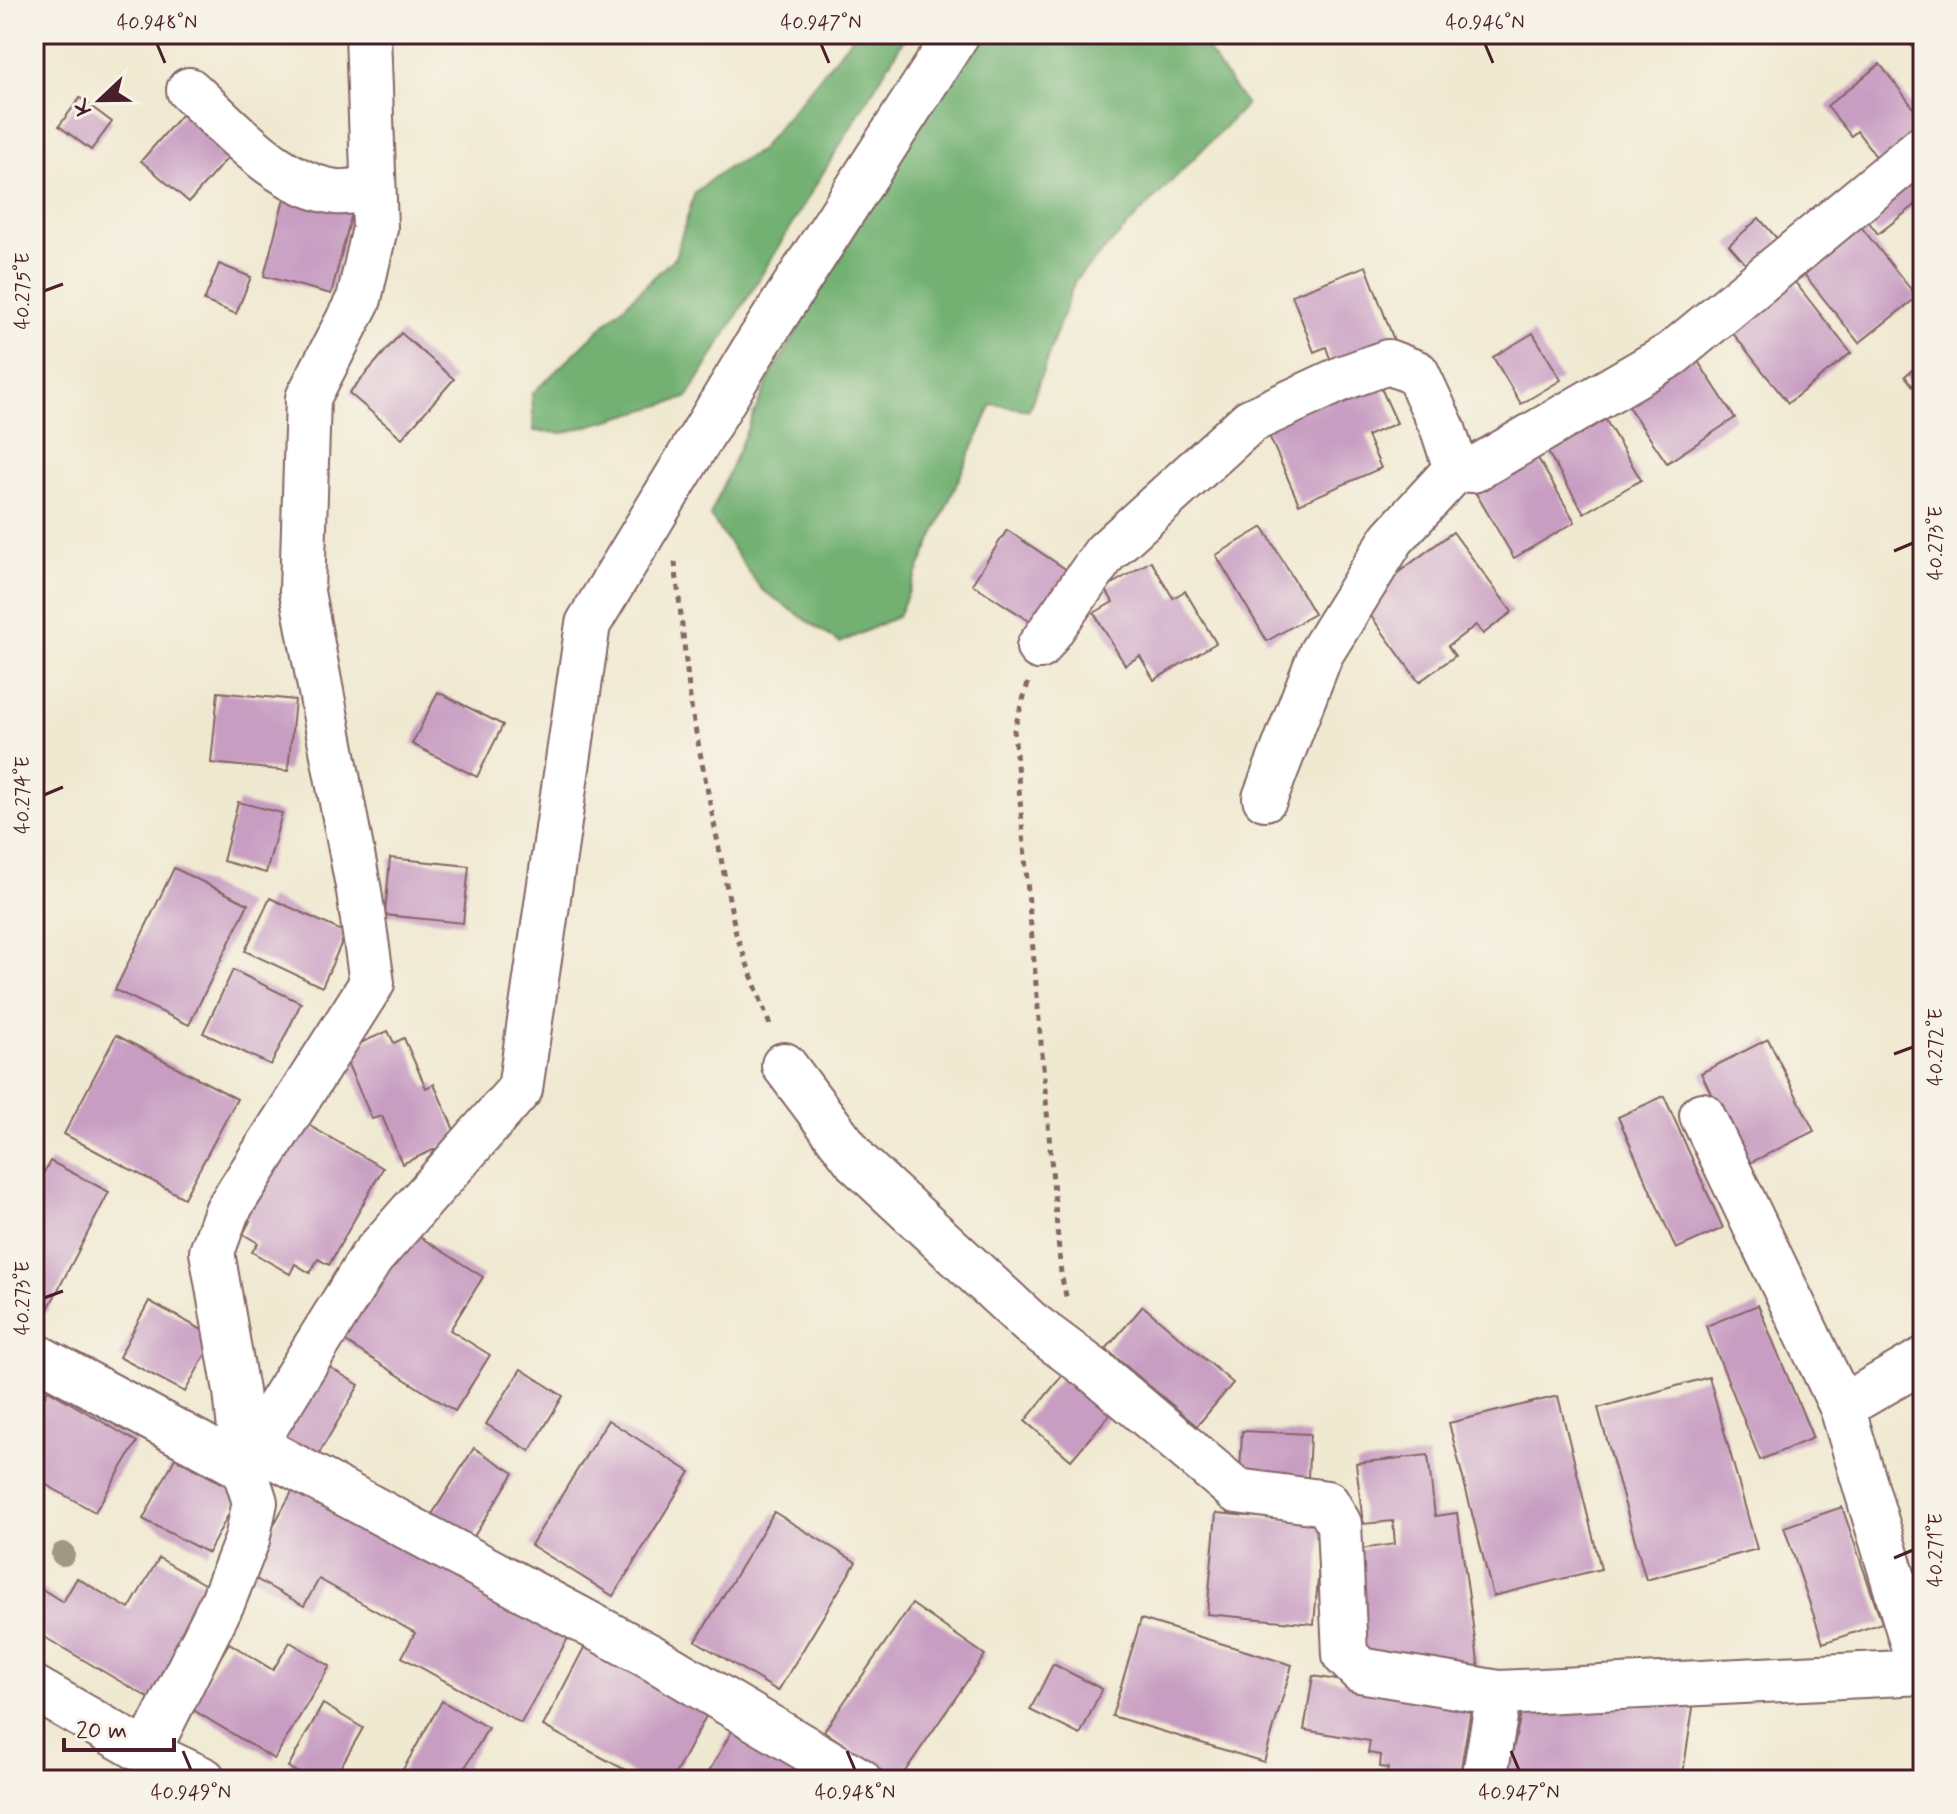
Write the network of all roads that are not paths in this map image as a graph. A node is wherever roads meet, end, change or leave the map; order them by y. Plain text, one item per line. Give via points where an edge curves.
1 (368, 34) edge
2 (957, 34) edge
3 (189, 90) dead end
4 (1923, 147) edge
5 (373, 189) junction
6 (1456, 469) junction
7 (1039, 647) road end
8 (1265, 798) dead end
9 (784, 1065) road end
10 (1702, 1115) dead end
11 (34, 1355) edge
12 (1923, 1360) edge
13 (1842, 1407) junction
14 (249, 1456) junction
15 (1922, 1672) edge
16 (34, 1688) edge
17 (1499, 1693) junction
18 (147, 1753) junction
19 (204, 1780) edge
20 (859, 1780) edge
21 (1484, 1780) edge

1 - 5 street
2 - 14 street via 756,346 588,624 520,1089 371,1258
3 - 5 street via 252,148 294,177 336,192
4 - 6 street via 1672,354 1509,451 1473,470
5 - 14 street via 375,228 359,299 308,398 302,592 372,983 227,1211 212,1252
6 - 7 street via 1417,373 1388,362 1343,378 1250,421 1105,553
6 - 8 street via 1392,539 1321,653
9 - 17 street via 857,1162 1030,1323 1237,1491 1327,1503 1339,1524 1345,1655 1360,1670
10 - 13 street
11 - 14 street
12 - 13 street
13 - 15 street
14 - 18 street via 255,1502 247,1540 223,1601
14 - 20 street via 651,1657
15 - 17 street
16 - 18 street
17 - 21 street
18 - 19 street

